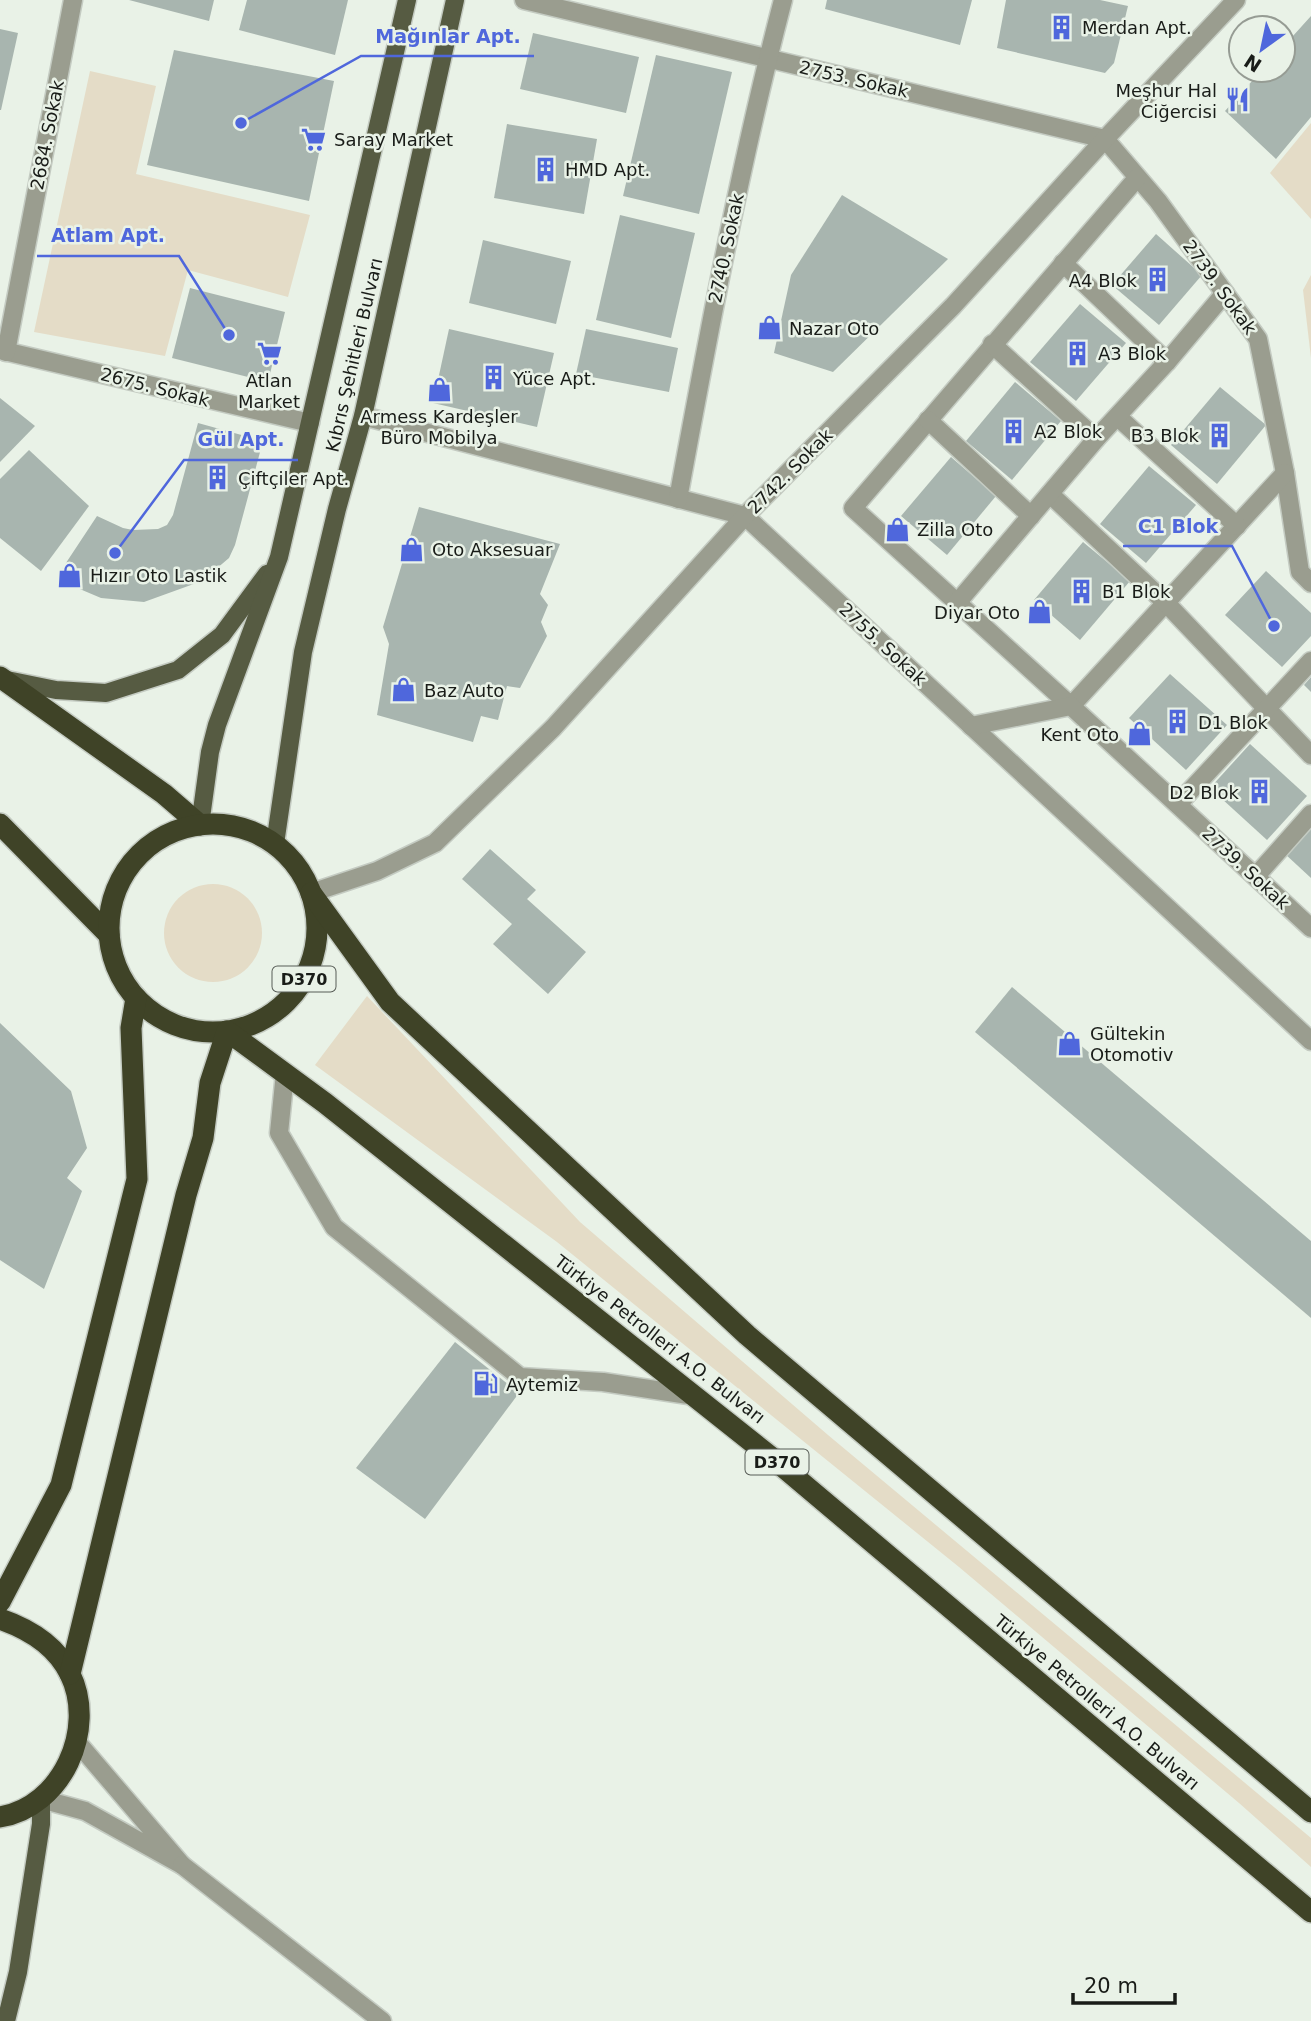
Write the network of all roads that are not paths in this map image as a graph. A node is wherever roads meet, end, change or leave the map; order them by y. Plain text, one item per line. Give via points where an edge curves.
1 (73, 0) edge
2 (407, 0) edge
3 (455, 0) edge
4 (524, 0) edge
5 (783, 0) edge
6 (1236, 0) edge
7 (768, 59) junction
8 (1105, 139) junction
9 (1137, 178) junction
10 (1063, 263) junction
11 (1225, 293) junction
12 (992, 344) junction
13 (3, 351) edge
14 (1167, 362) junction
15 (363, 416) junction
16 (1118, 417) junction
17 (928, 420) junction
18 (310, 424) junction
19 (1096, 439) junction
20 (1285, 473) junction
21 (1051, 495) junction
22 (678, 499) junction
23 (745, 516) junction
24 (1031, 516) junction
25 (1237, 526) junction
26 (279, 557) junction
27 (1311, 583) edge
28 (957, 603) junction
29 (1167, 604) junction
30 (1311, 661) edge
31 (1, 678) edge
32 (1071, 706) junction
33 (1265, 708) junction
34 (971, 726) junction
35 (1311, 755) edge
36 (1178, 804) junction
37 (1311, 814) edge
38 (0, 824) edge
39 (200, 825) junction
40 (275, 844) junction
41 (1256, 876) junction
42 (311, 893) junction
43 (1311, 928) edge
44 (109, 935) junction
45 (136, 998) junction
46 (227, 1031) junction
47 (1311, 1041) edge
48 (285, 1073) junction
49 (695, 1396) junction
50 (0, 1602) edge
51 (0, 1619) edge
52 (70, 1674) junction
53 (77, 1742) junction
54 (41, 1799) junction
55 (1311, 1812) edge
56 (0, 1817) edge
57 (182, 1865) junction
58 (1311, 1912) edge
59 (6, 2021) edge
60 (382, 2021) edge

1 - 13 street, 2684. Sokak
2 - 18 main road, Kıbrıs Şehitleri Bulvarı
3 - 15 main road, Kıbrıs Şehitleri Bulvarı
4 - 7 street, 2753. Sokak
5 - 7 street, 2740. Sokak
6 - 8 street, 2742. Sokak
7 - 8 street, 2753. Sokak
7 - 22 street, 2740. Sokak via 716,289
8 - 9 street
8 - 23 street, 2742. Sokak via 953,306
9 - 10 street
9 - 11 street, 2739. Sokak
10 - 12 street
10 - 14 street
11 - 14 street
11 - 20 street, 2739. Sokak via 1258,339
12 - 17 street
12 - 19 street
13 - 18 street, 2675. Sokak
14 - 16 street
15 - 22 street, 2755. Sokak
15 - 40 main road, Kıbrıs Şehitleri Bulvarı via 303,652
16 - 19 street
16 - 25 street
17 - 24 street
17 - 28 street, 2739. Sokak via 853,508
18 - 26 main road, Kıbrıs Şehitleri Bulvarı
19 - 21 street
20 - 25 street
20 - 27 street, 2739. Sokak via 1300,572
21 - 24 street
21 - 29 street
22 - 23 street, 2755. Sokak
23 - 34 street, 2755. Sokak
23 - 42 street, 2742. Sokak via 553,728 435,843 377,871
24 - 28 street
25 - 29 street
26 - 31 main road via 222,635 177,670 106,693 56,691
26 - 39 main road, Kıbrıs Şehitleri Bulvarı via 217,725
28 - 32 street, 2739. Sokak
29 - 32 street
29 - 33 street
30 - 33 street
31 - 39 highway via 164,794
32 - 34 street
32 - 36 street, 2739. Sokak
33 - 35 street
33 - 36 street
34 - 47 street, 2755. Sokak
36 - 41 street, 2739. Sokak
37 - 41 street
38 - 44 highway
39 - 40 highway, D370 via 252,831
39 - 44 highway, D370 via 165,835 141,853 122,877 111,905
40 - 42 highway, D370 via 298,867
41 - 43 street, 2739. Sokak
42 - 46 highway, D370 via 317,933 302,982 283,1006 257,1023
42 - 55 highway, D370 via 390,1002 737,1326
44 - 45 highway, D370 via 117,969
45 - 46 highway, D370 via 161,1018 190,1029
45 - 50 highway via 131,1028 137,1179 61,1485
46 - 48 highway, Türkiye Petrolleri A.O. Bulvarı / D370
46 - 52 highway via 210,1083 203,1138
48 - 49 highway, Türkiye Petrolleri A.O. Bulvarı / D370
48 - 49 street via 279,1133 334,1227 520,1377 603,1382
49 - 58 highway, Türkiye Petrolleri A.O. Bulvarı / D370
51 - 52 highway via 24,1627 51,1647
52 - 53 highway via 79,1707
53 - 54 highway via 64,1773
53 - 57 street
54 - 56 highway
54 - 57 street via 85,1811
54 - 59 main road via 18,1972
57 - 60 street

